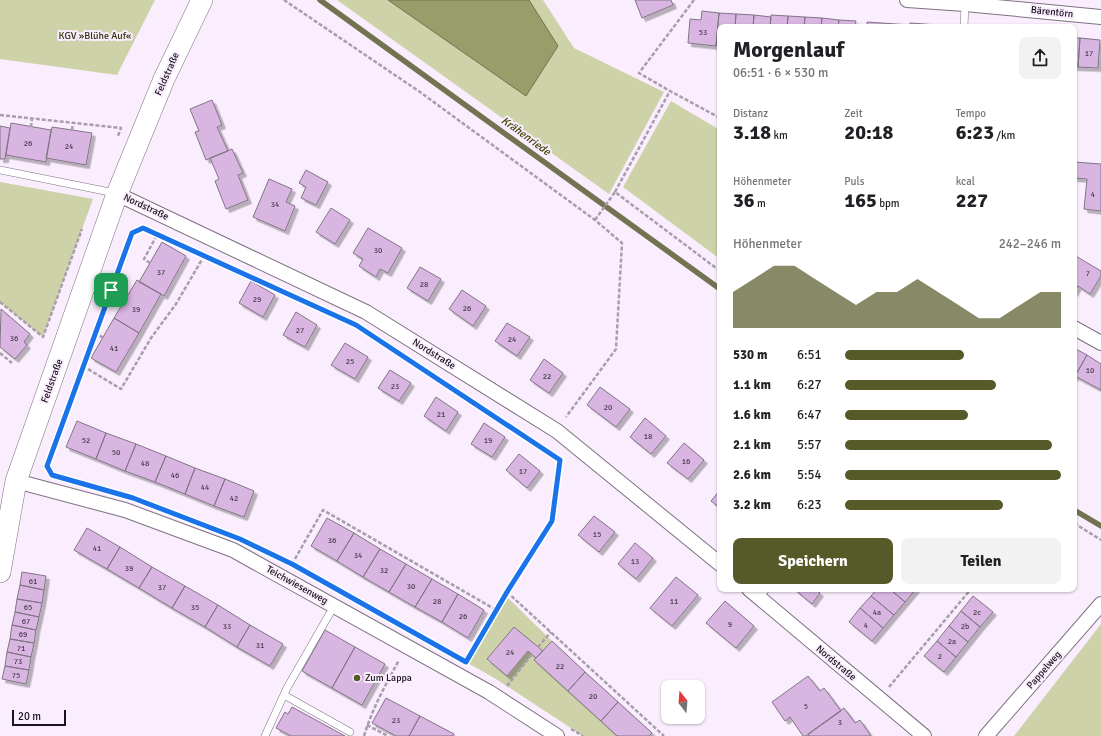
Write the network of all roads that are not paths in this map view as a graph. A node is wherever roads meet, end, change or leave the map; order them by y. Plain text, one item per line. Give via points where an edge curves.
1 (202, 0) edge
2 (907, 0) edge
3 (965, 4) junction
4 (1101, 16) edge
5 (964, 24) edge
6 (0, 170) edge
7 (117, 194) junction
8 (1077, 330) edge
9 (1101, 343) edge
10 (16, 481) junction
11 (717, 562) edge
12 (0, 572) edge
13 (758, 592) edge
14 (1101, 604) edge
15 (334, 606) junction
16 (284, 695) junction
17 (350, 732) dead end
18 (268, 735) edge
19 (557, 736) edge
20 (924, 736) edge
21 (986, 736) edge

1 - 7 street, Feldstraße via 164,79
2 - 3 street, Bärentörn
3 - 4 street, Bärentörn
3 - 5 lane
6 - 7 lane
7 - 10 street, Feldstraße
7 - 11 street, Nordstraße via 366,312 556,431
8 - 9 street
10 - 12 street, Feldstraße
10 - 15 street, Teichwiesenweg via 125,510 233,550
13 - 20 street, Nordstraße
14 - 21 street, Pappelweg
15 - 16 lane
15 - 19 street, Teichwiesenweg via 489,692
16 - 17 lane
16 - 18 lane

